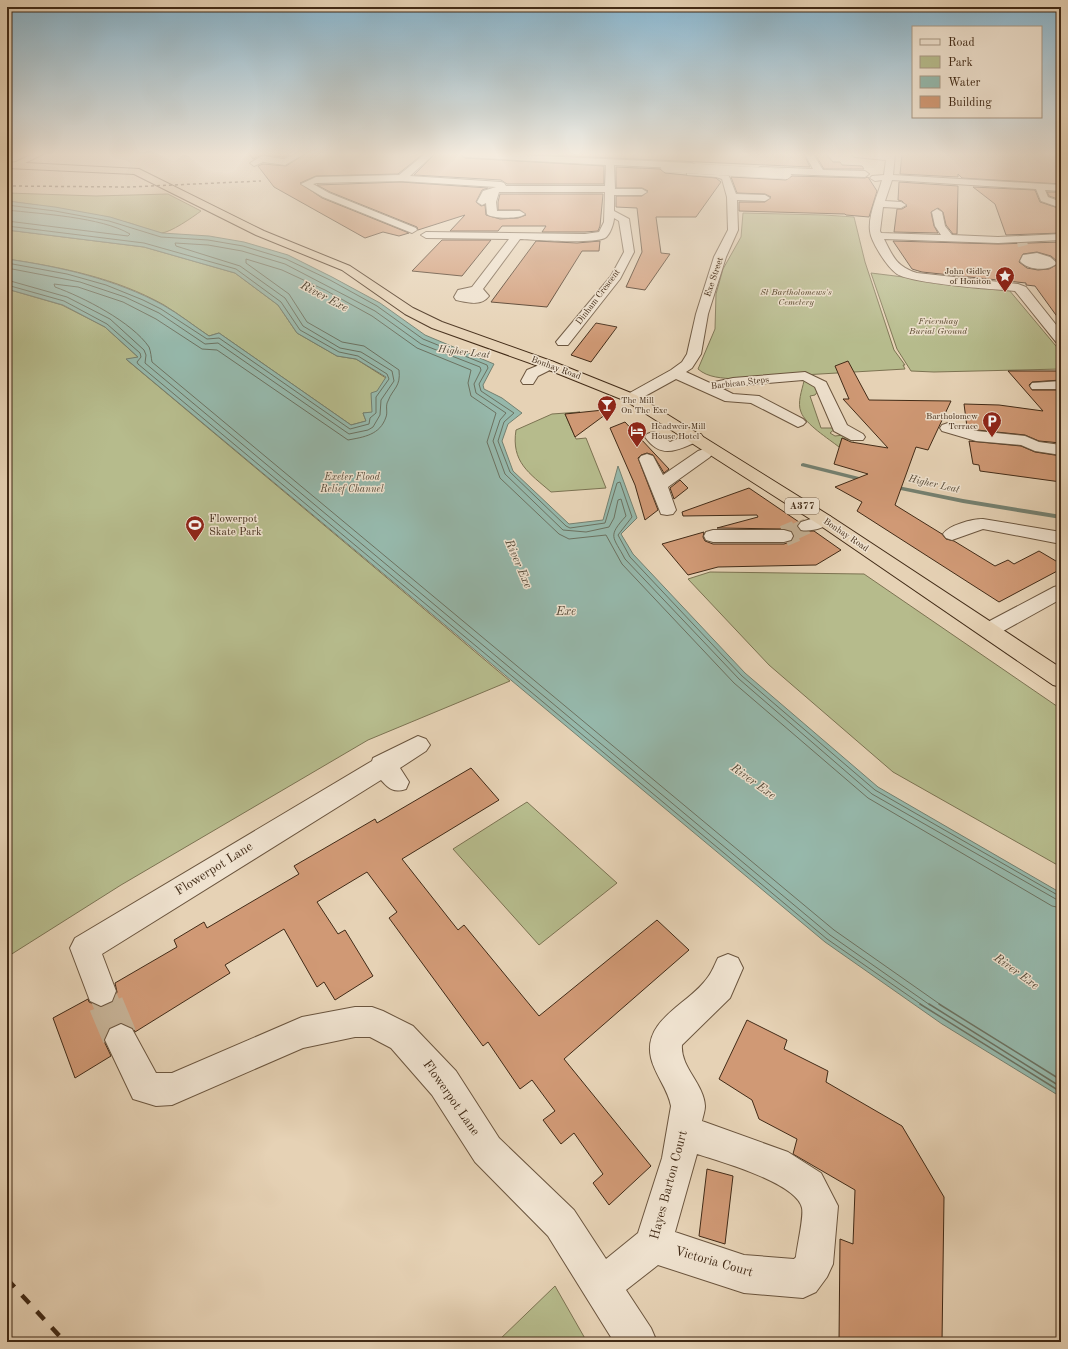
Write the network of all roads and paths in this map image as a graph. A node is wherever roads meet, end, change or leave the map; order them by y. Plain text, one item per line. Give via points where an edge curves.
1 (228, 217) edge
2 (380, 217) edge
3 (609, 217) edge
4 (620, 217) edge
5 (732, 217) edge
6 (877, 217) edge
7 (940, 217) edge
8 (412, 230) dead end
9 (426, 235) dead end
10 (516, 236) junction
11 (877, 236) junction
12 (1060, 236) edge
13 (949, 239) junction
14 (1022, 242) junction
15 (1027, 257) tunnel mouth
16 (1021, 286) junction
17 (1036, 289) dead end
18 (476, 291) dead end
19 (1045, 322) junction
20 (1061, 322) edge
21 (1061, 339) edge
22 (563, 342) dead end
23 (550, 365) junction
24 (676, 373) junction
25 (528, 381) dead end
26 (1061, 385) edge
27 (1038, 386) dead end
28 (710, 388) junction
29 (631, 398) junction
30 (798, 422) dead end
31 (948, 428) dead end
32 (653, 436) dead end
33 (695, 437) junction
34 (857, 437) dead end
35 (1061, 450) edge
36 (704, 454) dead end
37 (647, 459) dead end
38 (658, 485) junction
39 (667, 510) dead end
40 (824, 520) junction
41 (807, 526) tunnel mouth
42 (952, 534) dead end
43 (713, 536) dead end
44 (784, 536) tunnel mouth
45 (1061, 538) edge
46 (1061, 591) edge
47 (989, 630) junction
48 (1061, 679) edge
49 (418, 745) dead end
50 (728, 968) dead end
51 (101, 991) tunnel mouth
52 (121, 1040) tunnel mouth
53 (684, 1132) junction
54 (653, 1245) junction
55 (602, 1286) junction
56 (637, 1342) edge

1 - 23 highway, Bonhay Road / A377 via 346,268 414,313 437,325
2 - 8 street
3 - 10 street via 604,233 600,236
4 - 22 street, Dinham Crescent via 624,219 629,252 616,277
5 - 24 street, Exe Street via 732,230 719,258 702,314 694,354 687,365
6 - 11 street
7 - 13 street via 940,226
9 - 10 street
10 - 18 street
11 - 13 street
11 - 16 street via 890,262 906,274
12 - 14 street
13 - 14 street via 1003,235
14 - 15 street
16 - 17 street
16 - 19 street
19 - 20 street
19 - 21 street
23 - 25 street via 532,373
23 - 29 highway, Bonhay Road / A377
24 - 28 street, Barbican Steps
24 - 29 street, Exe Street
26 - 27 street
28 - 30 street via 730,398 754,399
28 - 34 street, Barbican Steps via 733,382 806,376 821,385 840,428
29 - 33 highway, Bonhay Road / A377
31 - 35 street via 976,436 1025,441 1035,446
32 - 33 street via 669,448
33 - 40 highway, Bonhay Road / A377
36 - 38 street
37 - 38 street
38 - 39 street
40 - 41 street
40 - 47 highway, Bonhay Road / A377
42 - 45 street via 983,524
43 - 44 street
46 - 47 street
47 - 48 highway, Bonhay Road / A377
49 - 51 street, Flowerpot Lane via 390,774 86,948
50 - 53 street, Hayes Barton Court via 719,988 667,1038 666,1058 687,1098
52 - 55 street, Flowerpot Lane via 146,1087 156,1090 172,1089 302,1033 355,1022 372,1022 384,1027 402,1037 439,1078 487,1150 560,1223
53 - 54 street, Hayes Barton Court via 679,1158
53 - 54 street, Victoria Court via 776,1164 809,1185 820,1206 814,1264 803,1279 744,1274
54 - 55 street, Hayes Barton Court
55 - 56 street, Flowerpot Lane

